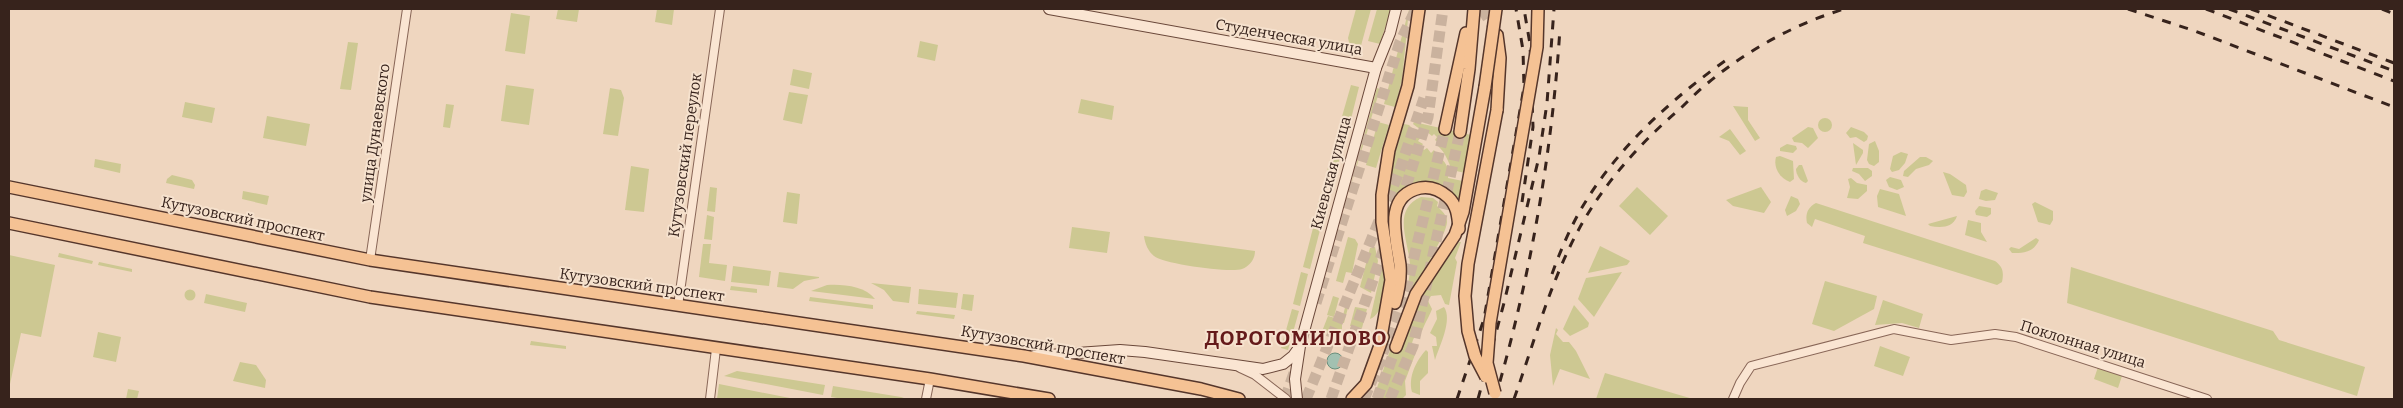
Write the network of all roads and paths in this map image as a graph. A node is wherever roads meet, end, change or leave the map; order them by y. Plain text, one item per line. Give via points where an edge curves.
1 (407, 9) edge
2 (720, 9) edge
3 (1049, 9) edge
4 (1396, 9) edge
5 (1419, 9) edge
6 (1470, 9) edge
7 (1474, 9) edge
8 (1496, 9) edge
9 (1538, 9) edge
10 (1497, 35) tunnel mouth
11 (1376, 68) junction
12 (1445, 129) tunnel mouth
13 (1460, 132) tunnel mouth
14 (9, 182) edge
15 (9, 187) edge
16 (42, 192) junction
17 (9, 222) edge
18 (1458, 229) junction
19 (370, 260) junction
20 (678, 306) junction
21 (1380, 343) junction
22 (1300, 346) junction
23 (1396, 347) tunnel mouth
24 (716, 349) junction
25 (1024, 356) junction
26 (1238, 366) junction
27 (930, 379) junction
28 (1496, 396) edge
29 (710, 399) edge
30 (926, 399) edge
31 (1049, 399) edge
32 (1239, 399) edge
33 (1286, 399) edge
34 (1296, 399) edge
35 (1352, 399) edge
36 (1733, 399) edge
37 (2207, 399) edge

1 - 19 street, улица Дунаевского
2 - 20 street, Кутузовский переулок
3 - 11 street, Студенческая улица
4 - 11 street, Киевская улица
5 - 21 main road via 1408,86 1389,150 1382,194 1382,222 1391,280
6 - 12 main road
7 - 13 main road via 1470,69
8 - 18 main road, bridge
9 - 28 main road, bridge via 1537,47 1490,323 1487,363
10 - 28 main road, bridge via 1500,58 1497,110 1465,296 1468,331 1475,356
11 - 22 street, Киевская улица
14 - 16 main road, Кутузовский проспект
15 - 16 main road, Кутузовский проспект
16 - 19 main road, Кутузовский проспект
17 - 24 main road via 370,298
18 - 21 main road via 1455,206 1438,190 1421,188 1402,199 1394,216 1399,286
18 - 23 main road via 1416,294
19 - 20 main road, Кутузовский проспект
20 - 25 main road, Кутузовский проспект
21 - 35 main road via 1366,384
22 - 26 street, Киевская улица via 1290,360 1274,368 1263,370
22 - 34 street, Киевская улица via 1295,379
24 - 27 main road
24 - 29 street
25 - 26 street, Киевская улица via 1120,350
25 - 32 main road, Кутузовский проспект
26 - 33 street
27 - 30 street
27 - 31 main road
36 - 37 street, Поклонная улица via 1751,366 1894,330 1951,340 1995,334 2042,344

